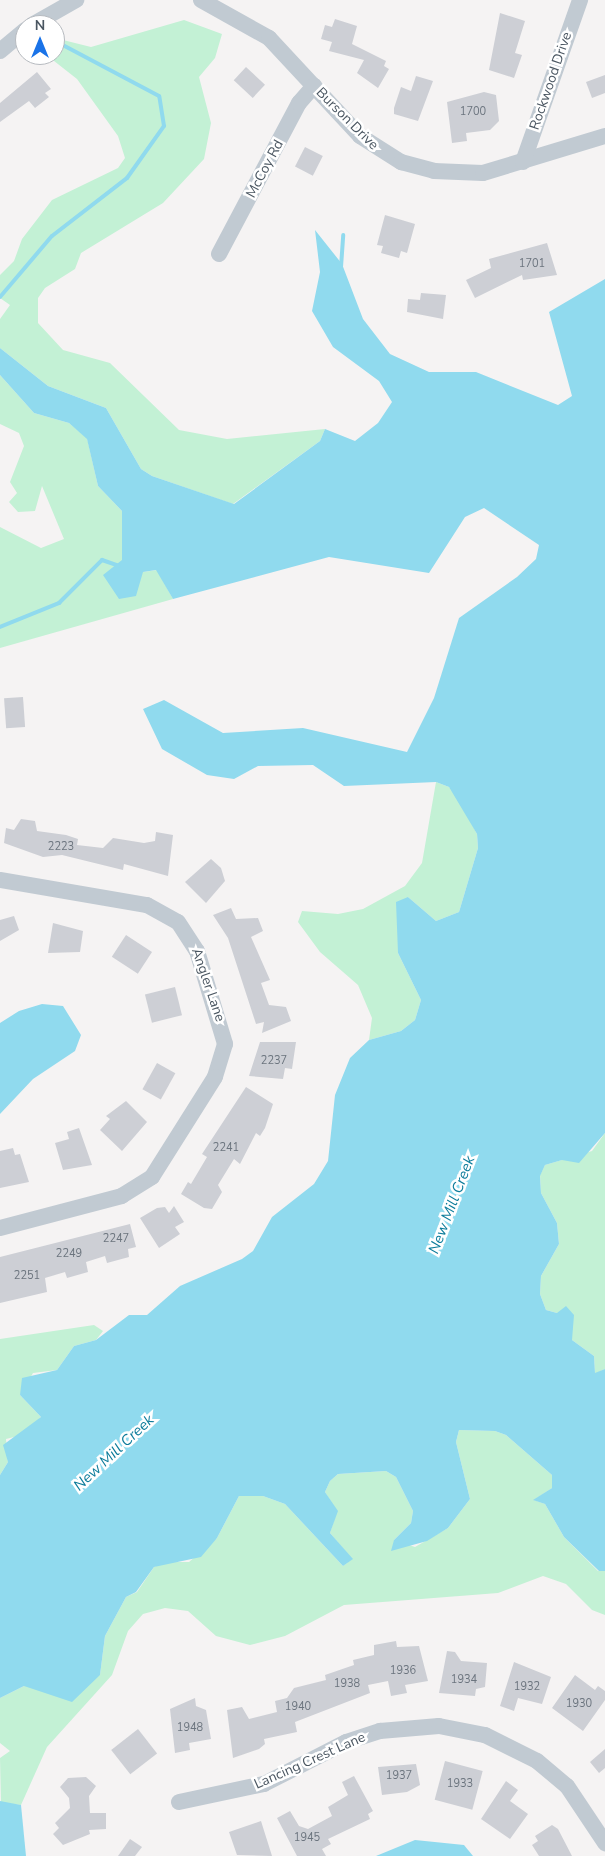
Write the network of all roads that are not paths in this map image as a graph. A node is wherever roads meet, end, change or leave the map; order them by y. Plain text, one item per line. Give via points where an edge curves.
1 (76, 0) edge
2 (580, 0) edge
3 (209, 2) edge
4 (50, 15) edge
5 (15, 38) edge
6 (0, 51) edge
7 (314, 86) junction
8 (605, 136) edge
9 (523, 162) junction
10 (219, 254) dead end
11 (0, 880) edge
12 (0, 1228) edge
13 (179, 1802) dead end
14 (605, 1843) edge

1 - 4 street
2 - 9 street, Rockwood Drive
3 - 7 street, Burson Drive via 269,38
5 - 6 street
7 - 9 street, Burson Drive via 360,136 401,162 463,173 483,173
7 - 10 street, McCoy Rd via 300,103
8 - 9 street, Burson Drive
11 - 12 street, Angler Lane via 147,905 178,922 197,951 225,1044 215,1077 152,1177 122,1196
13 - 14 street, Lancing Crest Lane via 264,1784 346,1742 380,1731 439,1726 484,1734 537,1761 566,1786

